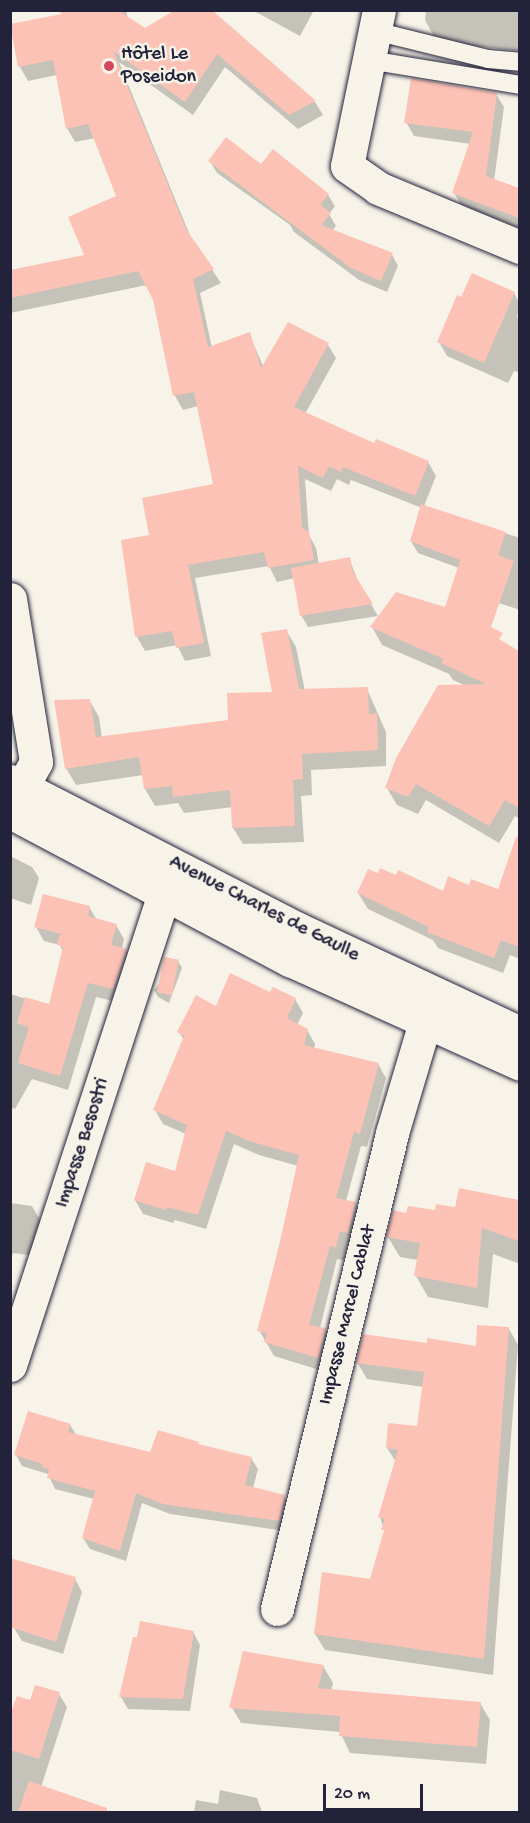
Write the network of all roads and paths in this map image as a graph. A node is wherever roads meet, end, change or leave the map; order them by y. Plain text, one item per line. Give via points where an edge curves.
1 (375, 34) edge
2 (519, 62) edge
3 (519, 85) edge
4 (519, 247) edge
5 (10, 599) edge
6 (14, 793) edge
7 (178, 866) junction
8 (160, 909) junction
9 (429, 1008) junction
10 (518, 1052) edge
11 (10, 1365) edge
12 (277, 1609) dead end

1 - 2 lane
1 - 3 lane
1 - 4 street via 347,166 378,188
5 - 6 street via 36,762
6 - 7 street, Avenue Charles de Gaulle
6 - 8 street, Avenue Charles de Gaulle
7 - 8 street, Impasse Besostri
7 - 9 street, Avenue Charles de Gaulle via 298,929
8 - 9 street, Avenue Charles de Gaulle
8 - 11 street, Impasse Besostri
9 - 10 street, Avenue Charles de Gaulle
9 - 12 street, Impasse Marcel Cablat via 392,1133

